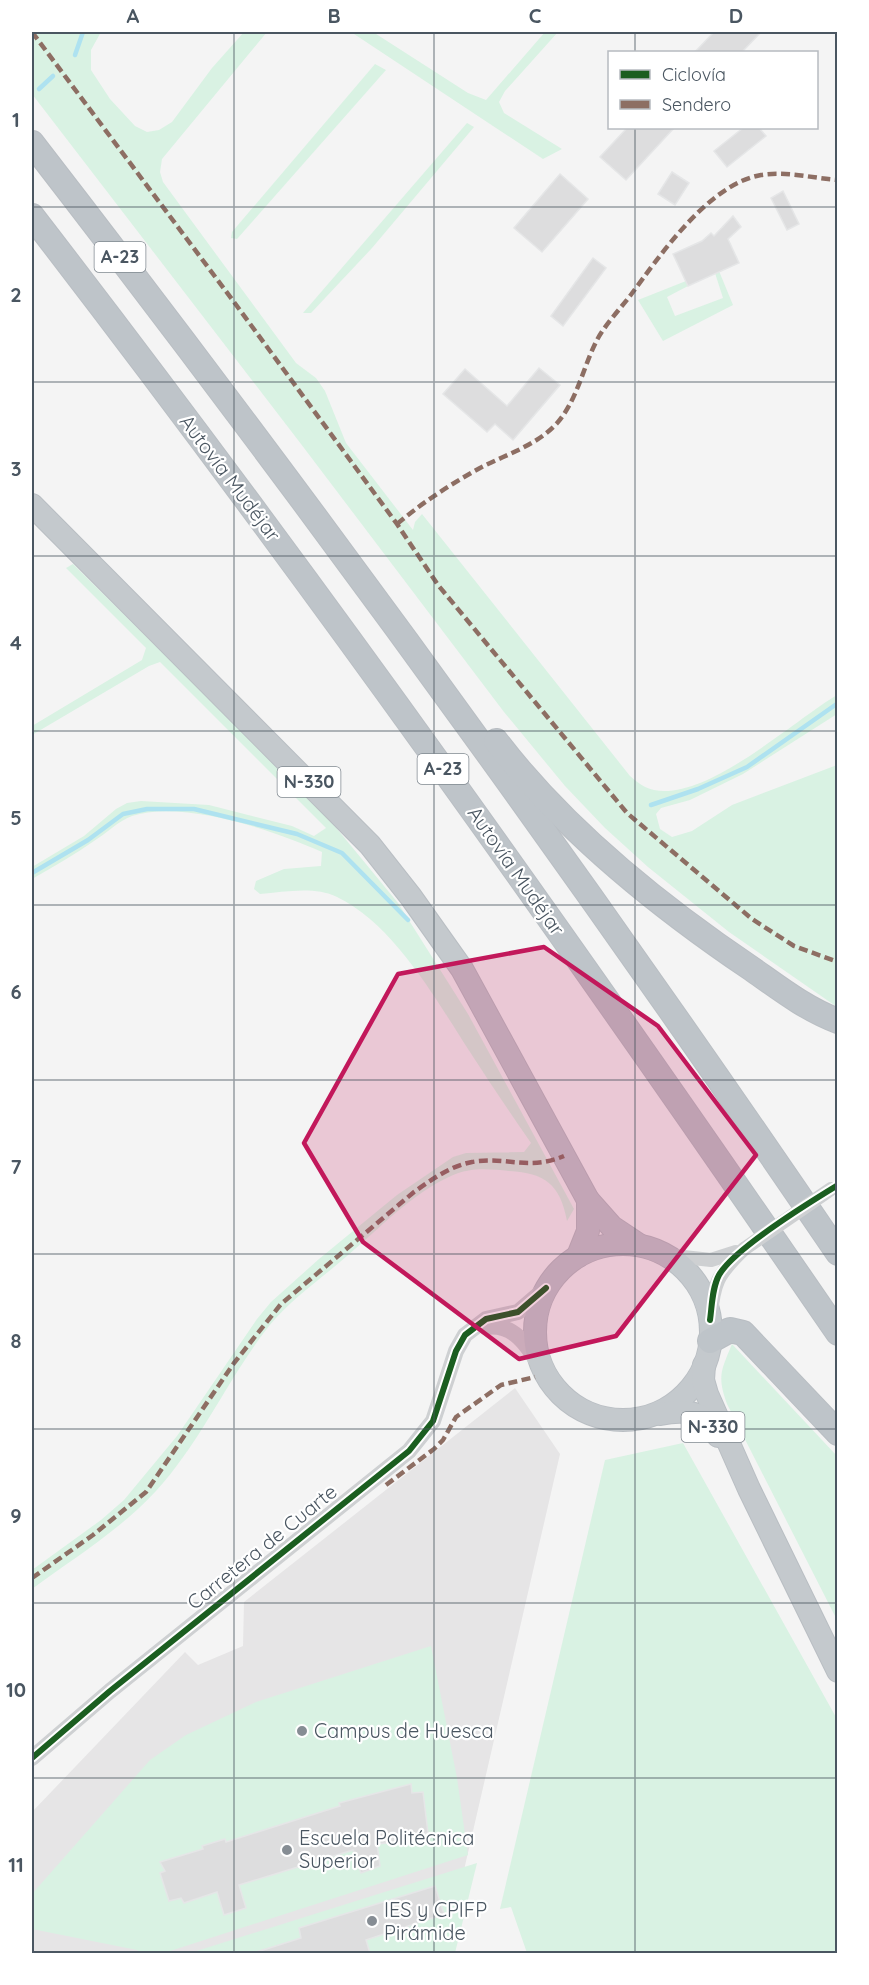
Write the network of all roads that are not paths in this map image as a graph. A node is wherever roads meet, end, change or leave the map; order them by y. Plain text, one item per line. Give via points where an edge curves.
1 (32, 143) edge
2 (32, 216) edge
3 (32, 506) edge
4 (460, 715) junction
5 (837, 1021) edge
6 (835, 1186) edge
7 (588, 1200) junction
8 (639, 1245) junction
9 (744, 1249) junction
10 (837, 1253) edge
11 (665, 1255) junction
12 (578, 1256) junction
13 (546, 1288) junction
14 (471, 1330) junction
15 (710, 1331) junction
16 (837, 1333) edge
17 (704, 1365) junction
18 (550, 1381) junction
19 (647, 1416) junction
20 (837, 1434) edge
21 (749, 1489) junction
22 (837, 1671) edge
23 (32, 1758) edge

1 - 4 highway, A-23
2 - 16 highway, Autovía Mudéjar / A-23 via 439,763
3 - 7 highway, N-330 via 370,845 462,969
4 - 5 highway via 487,729 538,789 653,897 800,1002
4 - 10 highway, A-23
6 - 9 street, bridge
7 - 8 highway, N-330 via 612,1227
7 - 12 highway, N-330 via 588,1231
8 - 11 highway, N-330
8 - 12 highway, N-330 via 601,1246
9 - 11 street via 711,1260
9 - 15 street via 720,1273 714,1290
11 - 15 highway, N-330 via 695,1282
12 - 13 highway, N-330
13 - 14 street via 518,1312 486,1319
13 - 18 highway, N-330 via 537,1311 535,1335 539,1359
14 - 18 street via 502,1326 514,1331
14 - 23 street, Carretera de Cuarte via 456,1351 433,1421 409,1451
15 - 17 highway, N-330
15 - 20 highway via 743,1333
17 - 19 highway, N-330 via 681,1397
17 - 21 highway, N-330 via 705,1388
18 - 19 highway, N-330 via 570,1402 595,1415 622,1420
19 - 21 highway, N-330 via 685,1411 707,1420
21 - 22 highway, N-330

